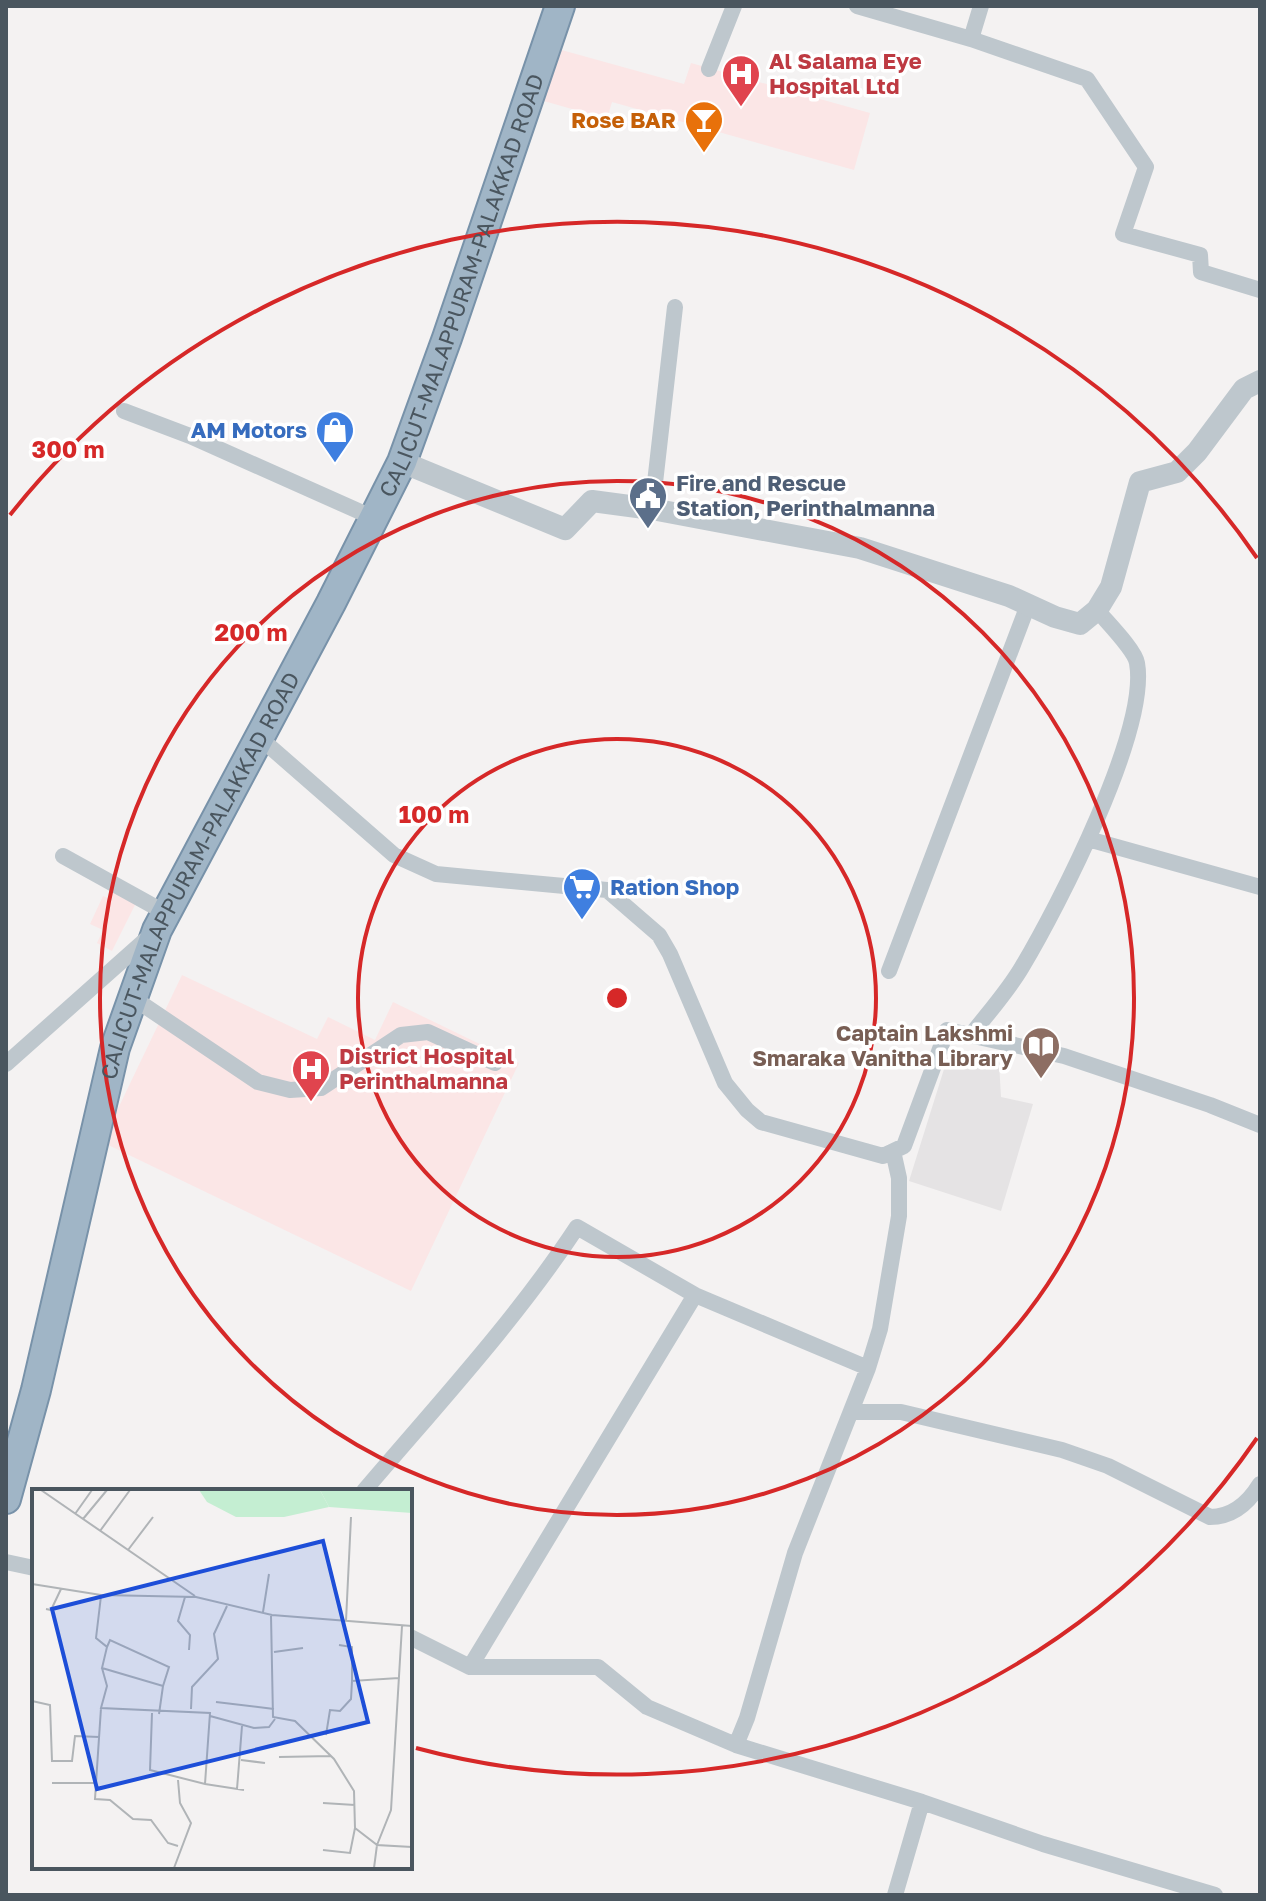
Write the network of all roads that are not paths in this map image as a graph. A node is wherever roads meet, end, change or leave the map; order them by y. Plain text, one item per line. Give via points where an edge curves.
1 (560, 6) edge
2 (734, 6) edge
3 (857, 6) edge
4 (981, 6) edge
5 (971, 39) junction
6 (709, 69) dead end
7 (1260, 290) edge
8 (675, 307) dead end
9 (1260, 381) edge
10 (124, 411) dead end
11 (402, 462) junction
12 (652, 509) junction
13 (374, 518) junction
14 (1028, 605) junction
15 (1097, 610) junction
16 (260, 738) junction
17 (1088, 839) junction
18 (63, 856) dead end
19 (1260, 887) edge
20 (162, 921) junction
21 (889, 971) dead end
22 (133, 998) junction
23 (971, 1035) junction
24 (495, 1063) dead end
25 (6, 1064) edge
26 (1260, 1125) edge
27 (893, 1151) junction
28 (695, 1295) junction
29 (868, 1368) junction
30 (851, 1412) junction
31 (1260, 1484) edge
32 (366, 1489) edge
33 (6, 1499) edge
34 (6, 1562) edge
35 (32, 1568) edge
36 (412, 1638) edge
37 (470, 1667) junction
38 (736, 1745) junction
39 (922, 1802) junction
40 (895, 1895) edge
41 (1215, 1895) edge

1 - 11 highway, CALICUT-MALAPPURAM-PALAKKAD ROAD
2 - 6 street
3 - 5 street
4 - 5 street
5 - 7 street via 1087,79 1146,167 1123,234 1200,255 1201,272
8 - 12 street
9 - 15 street via 1244,389 1177,472 1140,482 1111,587
10 - 13 street
11 - 12 street via 565,529 592,501
11 - 13 highway, CALICUT-MALAPPURAM-PALAKKAD ROAD
12 - 14 street via 860,548
13 - 16 highway, CALICUT-MALAPPURAM-PALAKKAD ROAD
14 - 15 street via 1080,624
14 - 21 street
15 - 17 street via 1137,661 1136,703
16 - 20 highway, CALICUT-MALAPPURAM-PALAKKAD ROAD
16 - 27 street via 394,855 436,874 607,890 659,935 725,1083 747,1110 775,1127 883,1156
17 - 19 street
17 - 23 street via 1021,970
18 - 20 street
20 - 22 highway, CALICUT-MALAPPURAM-PALAKKAD ROAD
20 - 25 street
22 - 24 street via 258,1082 290,1090 321,1088 401,1035 428,1032
22 - 33 highway, CALICUT-MALAPPURAM-PALAKKAD ROAD via 115,1048
23 - 26 street via 1064,1056
23 - 27 street via 947,1030 904,1146
27 - 29 street via 899,1216
28 - 29 street
28 - 32 street via 577,1227 488,1345
28 - 37 street
29 - 30 street
30 - 31 street via 901,1412 1062,1450 1108,1466 1210,1517 1234,1513
30 - 38 street via 795,1553
34 - 35 street
36 - 37 street
37 - 38 street via 598,1667 647,1707
38 - 39 street
39 - 40 street
39 - 41 street

